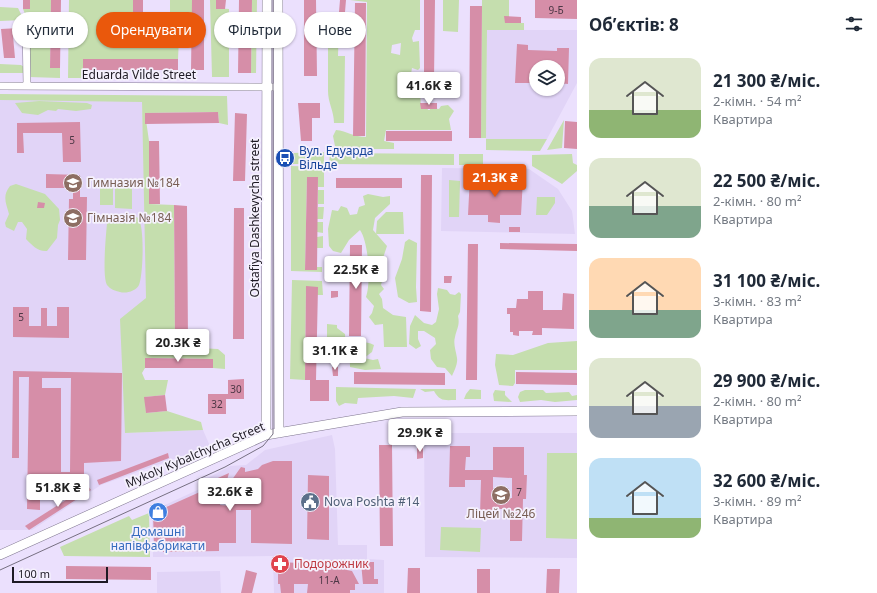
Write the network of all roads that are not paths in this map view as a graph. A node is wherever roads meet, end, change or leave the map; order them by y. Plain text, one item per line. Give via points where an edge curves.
1 (267, 0) edge
2 (278, 0) edge
3 (26, 48) edge
4 (0, 86) edge
5 (27, 86) junction
6 (267, 87) junction
7 (278, 87) junction
8 (577, 411) edge
9 (279, 433) junction
10 (266, 435) junction
11 (0, 554) edge

1 - 6 street, Ostafiya Dashkevycha street
2 - 7 street, Ostafiya Dashkevycha street
3 - 5 street
4 - 5 street, Eduarda Vilde Street
5 - 6 street, Eduarda Vilde Street
6 - 7 street, Eduarda Vilde Street
6 - 10 street, Ostafiya Dashkevycha street
7 - 9 street, Ostafiya Dashkevycha street
8 - 9 street, Mykoly Kybalchycha Street via 412,411
9 - 10 street, Mykoly Kybalchycha Street
10 - 11 street, Mykoly Kybalchycha Street

